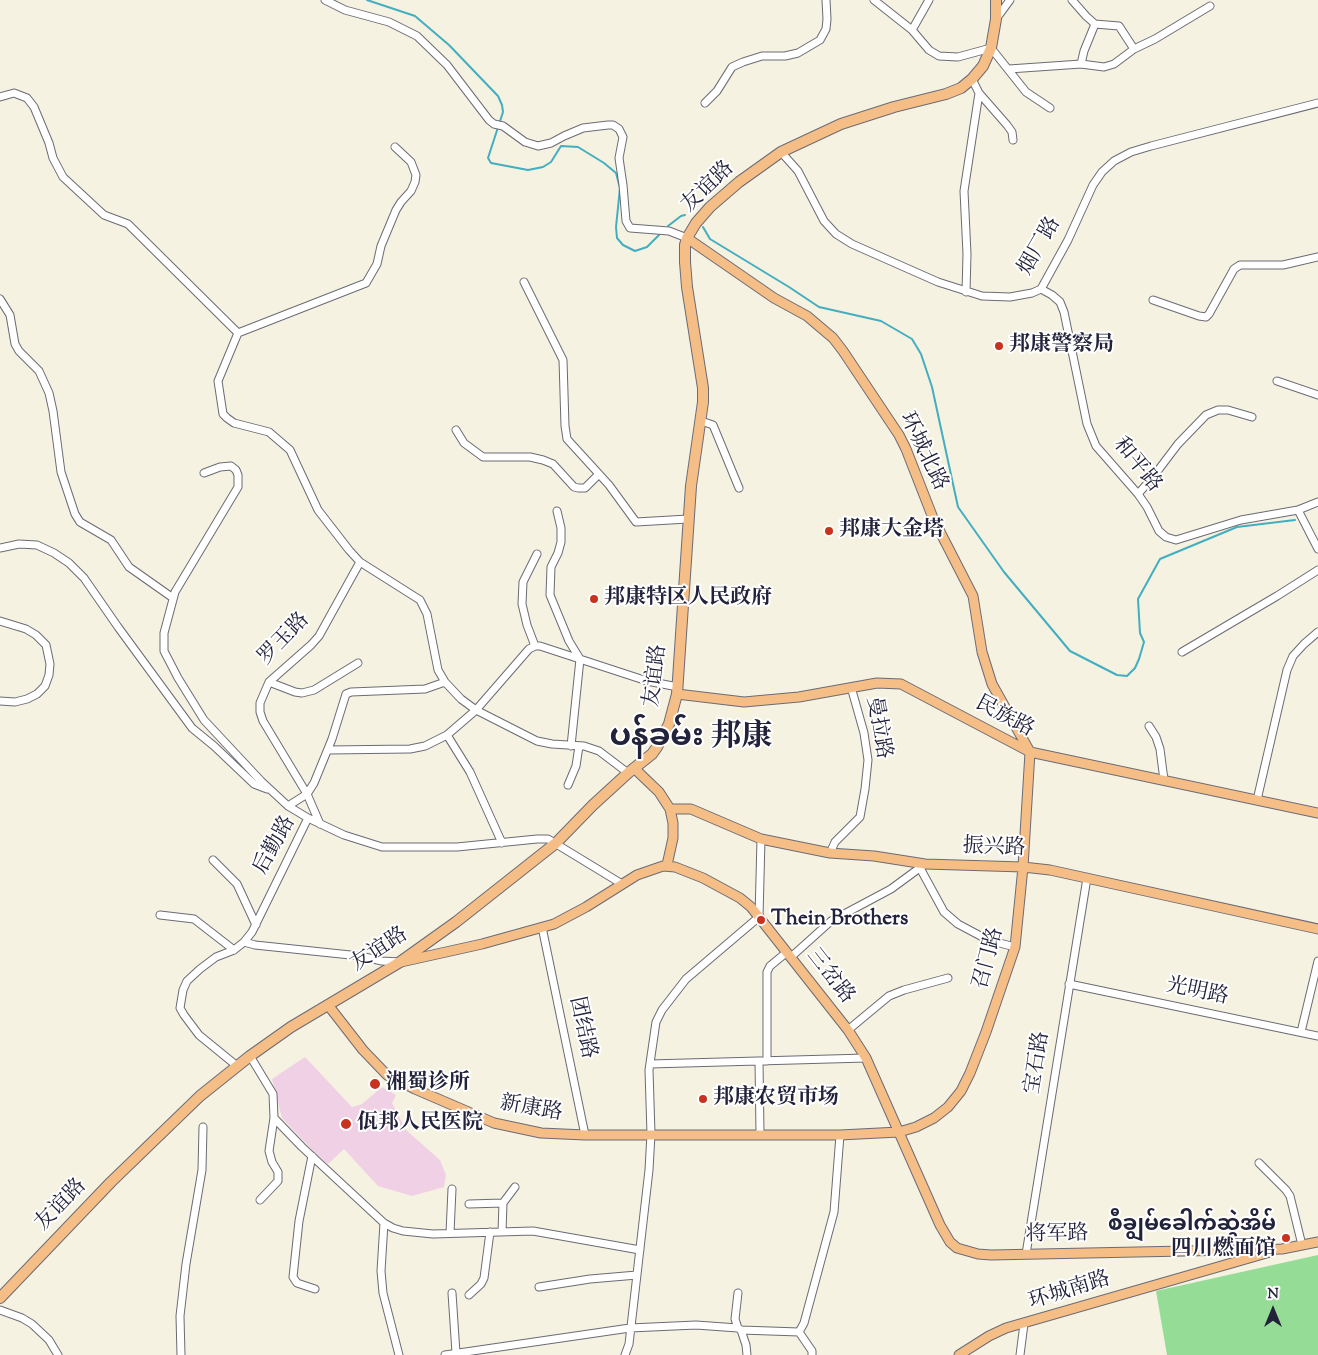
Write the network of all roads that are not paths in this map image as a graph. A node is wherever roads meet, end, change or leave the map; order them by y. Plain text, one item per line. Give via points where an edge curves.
1 (325, 0) edge
2 (826, 0) edge
3 (874, 0) edge
4 (929, 0) edge
5 (996, 0) edge
6 (1010, 0) edge
7 (1072, 0) edge
8 (1210, 6) dead end
9 (996, 19) junction
10 (1095, 24) junction
11 (912, 30) junction
12 (991, 48) junction
13 (1134, 49) junction
14 (1081, 64) junction
15 (1009, 69) junction
16 (972, 79) junction
17 (979, 93) junction
18 (0, 97) edge
19 (705, 103) dead end
20 (1318, 103) edge
21 (1050, 108) dead end
22 (1013, 140) dead end
23 (395, 147) dead end
24 (781, 152) junction
25 (686, 238) junction
26 (1318, 257) edge
27 (524, 282) dead end
28 (1041, 289) junction
29 (966, 292) junction
30 (0, 299) edge
31 (1153, 300) dead end
32 (238, 333) junction
33 (1278, 381) dead end
34 (1318, 395) edge
35 (1252, 417) dead end
36 (701, 421) junction
37 (456, 430) dead end
38 (204, 473) dead end
39 (599, 474) junction
40 (739, 488) dead end
41 (1138, 494) junction
42 (1318, 502) edge
43 (1298, 510) junction
44 (557, 511) dead end
45 (688, 519) junction
46 (0, 548) edge
47 (1318, 549) edge
48 (537, 554) dead end
49 (360, 562) junction
50 (1318, 570) edge
51 (173, 598) junction
52 (0, 621) edge
53 (1318, 632) edge
54 (535, 646) junction
55 (1182, 652) dead end
56 (580, 659) junction
57 (358, 663) dead end
58 (269, 682) junction
59 (445, 682) junction
60 (851, 686) junction
61 (678, 690) junction
62 (0, 701) edge
63 (476, 710) junction
64 (1149, 726) dead end
65 (447, 735) junction
66 (571, 746) junction
67 (580, 746) junction
68 (328, 750) junction
69 (1030, 752) junction
70 (631, 770) junction
71 (1164, 780) junction
72 (568, 785) dead end
73 (270, 789) junction
74 (306, 794) junction
75 (1257, 800) junction
76 (288, 806) junction
77 (670, 809) junction
78 (1318, 813) edge
79 (308, 818) junction
80 (320, 825) junction
81 (761, 839) junction
82 (502, 843) junction
83 (556, 843) junction
84 (830, 853) junction
85 (212, 860) dead end
86 (667, 865) junction
87 (923, 866) junction
88 (1023, 867) junction
89 (1087, 878) junction
90 (622, 884) junction
91 (160, 915) dead end
92 (759, 917) junction
93 (256, 925) junction
94 (542, 927) junction
95 (1318, 929) edge
96 (244, 942) junction
97 (1015, 947) junction
98 (234, 950) junction
99 (789, 954) junction
100 (1318, 961) edge
101 (400, 962) junction
102 (948, 978) dead end
103 (1070, 984) junction
104 (328, 1005) junction
105 (848, 1030) junction
106 (1301, 1032) junction
107 (1318, 1036) edge
108 (250, 1056) junction
109 (866, 1058) junction
110 (763, 1061) junction
111 (650, 1064) junction
112 (237, 1066) junction
113 (274, 1118) junction
114 (203, 1127) dead end
115 (899, 1132) junction
116 (651, 1134) junction
117 (760, 1134) junction
118 (585, 1135) junction
119 (840, 1135) junction
120 (312, 1156) junction
121 (1259, 1163) dead end
122 (515, 1188) dead end
123 (452, 1189) dead end
124 (260, 1200) dead end
125 (502, 1203) junction
126 (469, 1204) dead end
127 (384, 1223) junction
128 (490, 1232) junction
129 (502, 1232) junction
130 (450, 1233) junction
131 (1318, 1242) edge
132 (1302, 1245) junction
133 (1282, 1249) junction
134 (640, 1250) junction
135 (1208, 1250) junction
136 (1026, 1254) junction
137 (1213, 1268) junction
138 (637, 1275) junction
139 (539, 1287) dead end
140 (315, 1288) dead end
141 (452, 1293) dead end
142 (738, 1293) dead end
143 (469, 1295) dead end
144 (0, 1298) edge
145 (0, 1310) edge
146 (1024, 1324) junction
147 (630, 1328) junction
148 (739, 1329) junction
149 (799, 1332) junction
150 (456, 1353) junction
151 (58, 1355) edge
152 (181, 1355) edge
153 (399, 1355) edge
154 (445, 1355) edge
155 (625, 1355) edge
156 (747, 1355) edge
157 (812, 1355) edge
158 (959, 1355) edge
159 (1020, 1355) edge

1 - 25 street via 345,10 389,22 417,36 447,66 489,120 525,142 538,146 551,144 582,128 613,125 623,137 619,158 626,221 630,228 669,232
2 - 19 street via 826,29 820,40 798,53 762,56 732,67
3 - 11 street
4 - 11 street
5 - 9 highway, 友谊路
6 - 9 street
7 - 10 street
8 - 13 street
9 - 12 highway, 友谊路
10 - 13 street via 1119,26
10 - 14 street
11 - 12 street via 929,50 939,56 958,57
12 - 15 street
12 - 16 highway, 友谊路 via 983,66
13 - 14 street via 1114,64 1104,67
14 - 15 street
15 - 21 street via 1026,92
16 - 17 street
16 - 24 highway, 友谊路 via 946,94 841,124
17 - 22 street via 1007,124
17 - 29 street via 964,192
18 - 32 street via 14,93 27,98 34,107 53,158 64,177 104,215 128,224
20 - 28 street, 烟厂路 via 1151,146 1114,160 1093,185
23 - 32 street via 411,162 415,182 412,191 396,210 377,264 366,282
24 - 25 highway, 友谊路 via 710,207
24 - 29 street, 烟厂路 via 798,171 824,221 836,234 852,244
25 - 36 highway, 友谊路 via 684,262 703,388
25 - 69 main road, 环城北路 via 774,298 807,316 843,351 906,449 933,518 973,596 982,652 992,684
26 - 31 street via 1283,264 1240,265 1234,269 1206,317
27 - 39 street via 563,360 567,438
28 - 29 street, 烟厂路 via 1026,295 1004,297
28 - 41 street, 和平路 via 1060,302 1064,312 1087,424 1096,446
30 - 51 street via 10,315 15,344 39,371 46,386 53,411 61,472 75,514 80,522 111,540 129,566
32 - 49 street via 218,380 223,414 234,423 269,432 290,450 318,510
33 - 34 street
35 - 41 street via 1228,410 1206,415
36 - 40 street via 713,425
36 - 45 highway, 友谊路
37 - 39 street via 464,443 483,457 544,460 553,464 574,487 585,488
38 - 51 street via 231,466 238,475 238,487
39 - 45 street via 636,522
41 - 43 street, 和平路 via 1159,531 1176,540 1242,520
42 - 43 street, 和平路
43 - 47 street
44 - 56 street via 561,542 551,567 550,595 568,641
45 - 61 highway, 友谊路
46 - 73 street via 18,544 37,545 69,563 84,578 192,728 254,784
48 - 54 street via 524,582 522,604
49 - 58 street, 罗玉路 via 319,636
49 - 59 street via 420,600 427,614 438,670
50 - 55 street
51 - 73 street via 163,642 168,661 204,720
52 - 62 street via 36,635 46,645 50,664 45,686 37,694 15,702
53 - 75 street via 1293,656 1287,670
54 - 56 street
54 - 63 street
56 - 61 street
56 - 66 street
57 - 58 street via 314,690 302,693
58 - 74 street, 罗玉路 via 260,703 260,712
59 - 63 street
59 - 68 street via 425,689 348,692
60 - 61 main road, 民族路 via 799,697 744,702
60 - 69 main road, 民族路 via 901,684
60 - 84 street, 曼拉路 via 868,760 865,789 860,817 835,842
61 - 70 highway, 友谊路 via 663,738 652,754
63 - 65 street
63 - 66 street via 537,741
64 - 71 street via 1160,750
65 - 68 street via 410,749
65 - 82 street via 470,772
66 - 67 street
67 - 70 street via 598,751
67 - 72 street
68 - 74 street
69 - 71 main road, 民族路
69 - 88 main road, 召门路
70 - 77 main road via 659,792
70 - 83 highway, 友谊路
71 - 75 main road, 民族路
73 - 76 street
74 - 76 street
74 - 80 street, 罗玉路
75 - 78 main road, 民族路
76 - 79 street
77 - 81 main road, 振兴路 via 692,809
77 - 86 main road via 673,831
79 - 80 street, 后勤路
79 - 93 street, 后勤路
80 - 82 street, 后勤路 via 382,847
81 - 84 main road, 振兴路
81 - 92 street
82 - 83 street, 后勤路 via 543,839
83 - 90 street, 后勤路
83 - 101 highway, 友谊路
84 - 87 main road, 振兴路 via 874,856
85 - 93 street via 237,884
86 - 90 main road
86 - 92 main road, 三岔路 via 703,878 732,894 750,906
87 - 88 main road, 振兴路
87 - 97 street via 944,912 958,924 988,940
87 - 99 street via 891,889 831,921
88 - 89 main road, 振兴路
88 - 97 main road, 召门路
89 - 95 main road, 振兴路
89 - 103 street, 宝石路
90 - 94 main road via 567,918
91 - 98 street via 194,919
92 - 99 main road, 三岔路
92 - 111 street via 676,990 656,1022
93 - 96 street, 后勤路
94 - 101 main road
94 - 118 street, 团结路
96 - 98 street, 后勤路
96 - 101 street
97 - 115 main road, 召门路 via 986,1032 961,1091 934,1118
98 - 112 street, 后勤路 via 216,957 187,981 180,1008 199,1035
99 - 105 main road, 三岔路
99 - 110 street via 766,972
100 - 106 street
101 - 104 highway, 友谊路
102 - 105 street via 889,996
103 - 106 street, 光明路
103 - 136 street, 宝石路
104 - 108 highway, 友谊路
104 - 118 main road, 新康路 via 363,1050 388,1075 415,1089 494,1123 541,1132
105 - 109 main road, 三岔路
106 - 107 street, 光明路
108 - 112 highway, 友谊路
108 - 113 street via 273,1094
109 - 110 street
109 - 115 main road, 三岔路
110 - 111 street
110 - 117 street
111 - 116 street
112 - 144 highway, 友谊路 via 200,1096 111,1182
113 - 120 street
113 - 124 street via 269,1151 278,1172 278,1181
114 - 152 street via 202,1170 180,1316
115 - 119 main road, 新康路
115 - 136 main road, 将军路 via 950,1242 957,1248 978,1254
116 - 117 main road, 新康路
116 - 118 main road, 新康路
116 - 134 street
117 - 119 main road, 新康路
119 - 149 street via 834,1212
120 - 127 street
120 - 140 street via 299,1221 293,1277 297,1283
121 - 132 street via 1290,1196
122 - 125 street
123 - 130 street
125 - 126 street
125 - 129 street
127 - 130 street via 404,1231
127 - 153 street via 383,1293
128 - 129 street
128 - 130 street
128 - 143 street via 484,1278
129 - 134 street via 548,1233
131 - 132 main road, 将军路
132 - 133 main road, 将军路
133 - 135 main road, 将军路
133 - 137 main road, 环城南路
134 - 138 street
135 - 136 main road, 将军路
135 - 137 main road via 1213,1257
137 - 146 main road, 环城南路
138 - 139 street
138 - 147 street
141 - 150 street
142 - 148 street via 735,1319
145 - 151 street via 32,1324 49,1340
146 - 158 main road, 环城南路 via 989,1336
146 - 159 street
147 - 148 street via 696,1325
147 - 150 street
147 - 155 street
148 - 149 street
148 - 156 street
149 - 157 street
150 - 154 street

